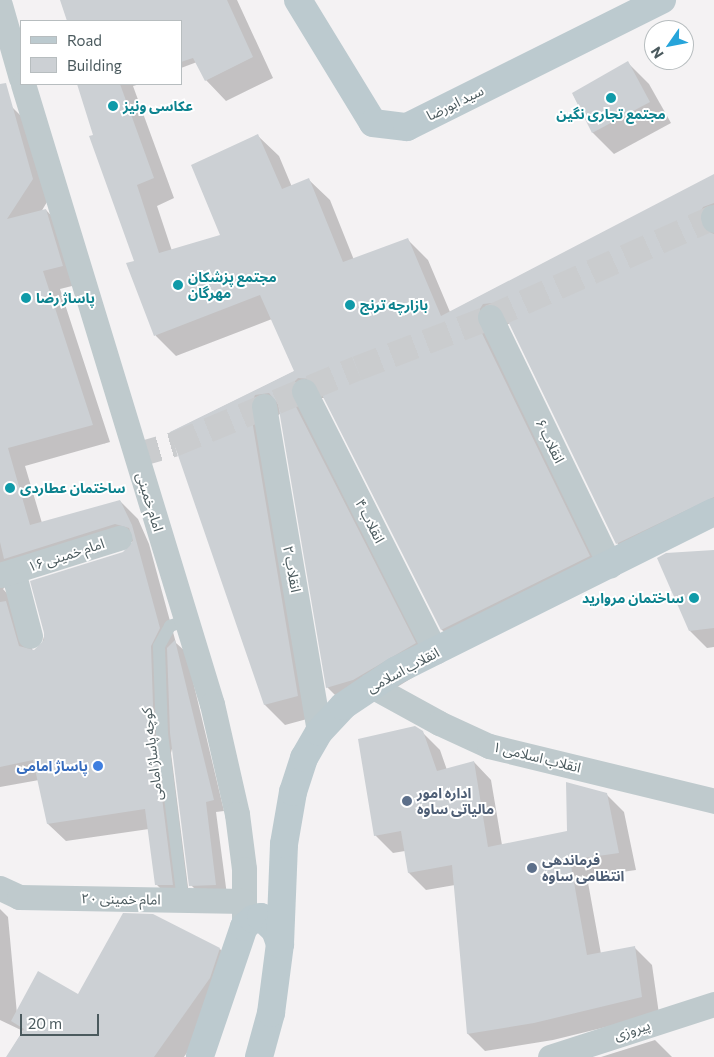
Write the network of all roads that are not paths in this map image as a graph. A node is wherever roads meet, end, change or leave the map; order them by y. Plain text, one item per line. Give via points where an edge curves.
1 (298, 0) edge
2 (662, 0) edge
3 (0, 5) edge
4 (20, 75) edge
5 (23, 85) edge
6 (490, 317) dead end
7 (304, 391) dead end
8 (264, 406) dead end
9 (714, 512) edge
10 (119, 538) dead end
11 (610, 565) junction
12 (6, 573) edge
13 (188, 620) junction
14 (30, 636) dead end
15 (436, 652) junction
16 (370, 685) junction
17 (319, 732) junction
18 (714, 801) edge
19 (0, 888) edge
20 (182, 900) junction
21 (244, 914) junction
22 (280, 944) junction
23 (714, 1004) edge
24 (200, 1056) edge
25 (259, 1057) edge
26 (550, 1057) edge

1 - 2 street, سید ابورضا via 373,123 407,127
3 - 4 street
5 - 13 street, امام خمینی
6 - 11 street, انقلاب ۶
7 - 15 street, انقلاب ۴
8 - 17 street, انقلاب ۲
9 - 11 street, انقلاب اسلامی
10 - 12 street, امام خمینی ۱۶
11 - 15 street, انقلاب اسلامی
12 - 14 street
13 - 20 lane, کوچه پاساژ امامی via 170,626 159,646 162,734
13 - 21 street, امام خمینی via 226,758 240,841
15 - 16 street, انقلاب اسلامی
16 - 17 street, انقلاب اسلامی via 343,706
16 - 18 street, انقلاب اسلامی ۱ via 439,723 490,746
17 - 22 street, انقلاب اسلامی via 302,766 284,844
19 - 20 street, امام خمینی ۲۰ via 19,897
20 - 21 street, امام خمینی ۲۰
21 - 22 street via 253,919 261,917 275,930
21 - 24 street
22 - 25 street, انقلاب اسلامی via 270,1013
23 - 26 street, پیروزی

